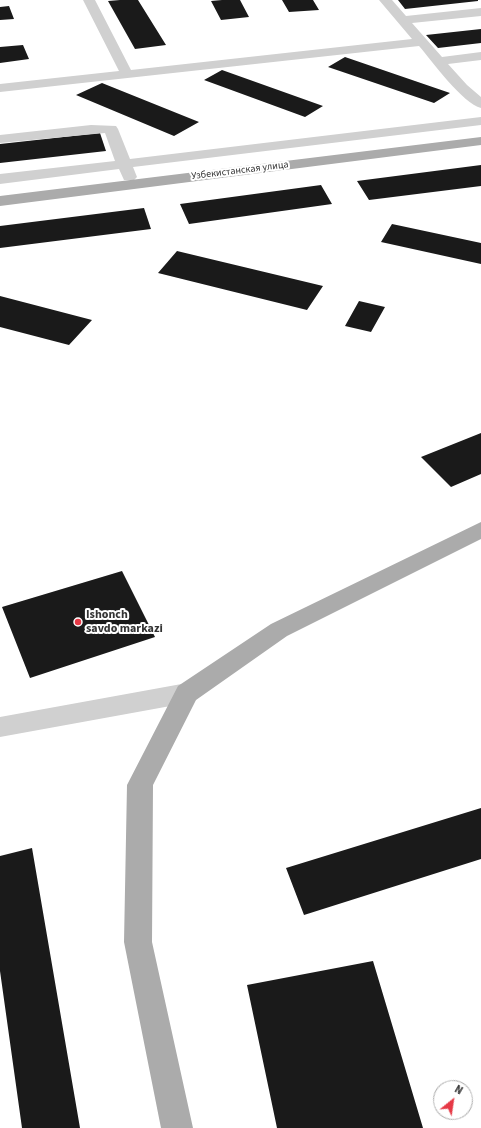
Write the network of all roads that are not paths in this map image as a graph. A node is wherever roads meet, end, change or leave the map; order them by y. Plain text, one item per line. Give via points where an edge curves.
1 (89, 0) edge
2 (385, 0) edge
3 (481, 12) edge
4 (402, 20) junction
5 (422, 42) junction
6 (481, 56) edge
7 (439, 61) junction
8 (127, 74) junction
9 (0, 88) edge
10 (481, 104) edge
11 (481, 121) edge
12 (0, 139) edge
13 (481, 141) edge
14 (124, 164) junction
15 (0, 179) edge
16 (132, 184) junction
17 (0, 201) edge
18 (481, 530) edge
19 (187, 693) junction
20 (0, 727) edge
21 (177, 1128) edge

1 - 8 lane
2 - 4 lane
3 - 4 lane
4 - 5 lane
5 - 7 lane
5 - 8 lane
6 - 7 lane
7 - 10 lane via 462,88
8 - 9 lane
11 - 14 lane
12 - 14 lane via 111,129
13 - 16 main road, Узбекистанская улица
14 - 15 lane
14 - 16 lane
16 - 17 main road, Узбекистанская улица
18 - 19 main road via 279,630
19 - 20 lane
19 - 21 main road via 140,785 138,942

